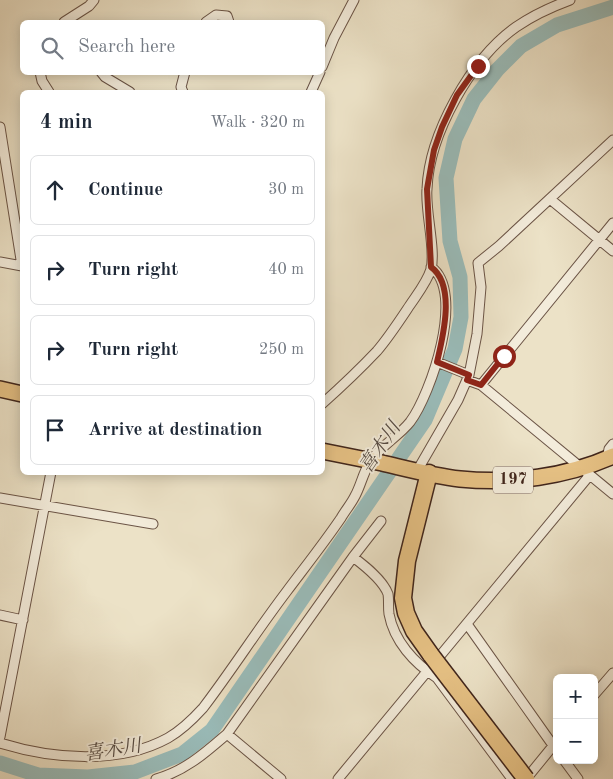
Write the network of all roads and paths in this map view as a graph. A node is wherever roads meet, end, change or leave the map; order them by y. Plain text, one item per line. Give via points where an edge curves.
1 (94, 0) edge
2 (354, 0) edge
3 (570, 0) edge
4 (67, 20) edge
5 (209, 20) edge
6 (228, 20) edge
7 (325, 60) edge
8 (41, 75) edge
9 (103, 75) edge
10 (184, 75) edge
11 (319, 75) edge
12 (47, 90) edge
13 (126, 90) edge
14 (182, 90) edge
15 (313, 90) edge
16 (0, 127) edge
17 (613, 140) edge
18 (550, 198) junction
19 (613, 223) edge
20 (599, 240) junction
21 (613, 251) edge
22 (20, 253) edge
23 (0, 262) edge
24 (20, 266) edge
25 (431, 267) junction
26 (439, 363) junction
27 (467, 376) junction
28 (481, 385) junction
29 (0, 389) edge
30 (20, 394) edge
31 (325, 401) edge
32 (613, 444) edge
33 (325, 453) edge
34 (610, 458) edge
35 (374, 462) junction
36 (419, 471) junction
37 (585, 472) junction
38 (50, 475) edge
39 (613, 494) edge
40 (0, 498) edge
41 (44, 506) junction
42 (381, 521) dead end
43 (152, 524) dead end
44 (353, 557) junction
45 (0, 615) edge
46 (24, 620) junction
47 (467, 624) junction
48 (427, 672) junction
49 (613, 673) edge
50 (598, 691) edge
51 (228, 734) junction
52 (0, 737) edge
53 (0, 743) edge
54 (553, 743) edge
55 (553, 748) edge
56 (567, 764) edge
57 (156, 779) edge
58 (281, 779) edge
59 (338, 779) edge
60 (512, 779) edge
61 (526, 779) edge
62 (578, 779) edge

1 - 4 street
2 - 7 street
3 - 25 street via 515,28 495,46 457,95 442,127 429,170
5 - 6 street via 216,15 227,16
8 - 12 street
9 - 13 street
10 - 14 street
11 - 15 street
16 - 22 street
17 - 18 street
18 - 20 street
18 - 27 street via 478,264 481,287 477,334
19 - 20 street
20 - 21 street
20 - 28 street
23 - 24 street
25 - 26 street via 438,272 445,294 446,315
25 - 31 street via 425,283 377,350
26 - 27 street
26 - 35 street via 410,421 380,448
27 - 28 street
27 - 36 street via 451,415
28 - 37 street
29 - 30 highway
32 - 34 street via 609,449
33 - 35 highway, 197
34 - 37 highway, 197
35 - 36 highway, 197
35 - 53 street via 330,533 188,724 169,738 152,745 93,757 51,755
36 - 37 highway, 197 via 476,480
36 - 61 highway, bridge via 406,561 403,598 406,613 431,655
37 - 39 street
37 - 47 street
38 - 41 street
40 - 41 street
41 - 43 street
41 - 46 street
42 - 44 street
44 - 48 street via 368,568 385,589 392,625 405,650
44 - 51 street
45 - 46 street
46 - 52 street
47 - 48 street
47 - 54 street
48 - 59 street
48 - 60 street via 437,678
49 - 50 street
51 - 57 street via 187,766
51 - 58 street
55 - 61 street
56 - 62 street

